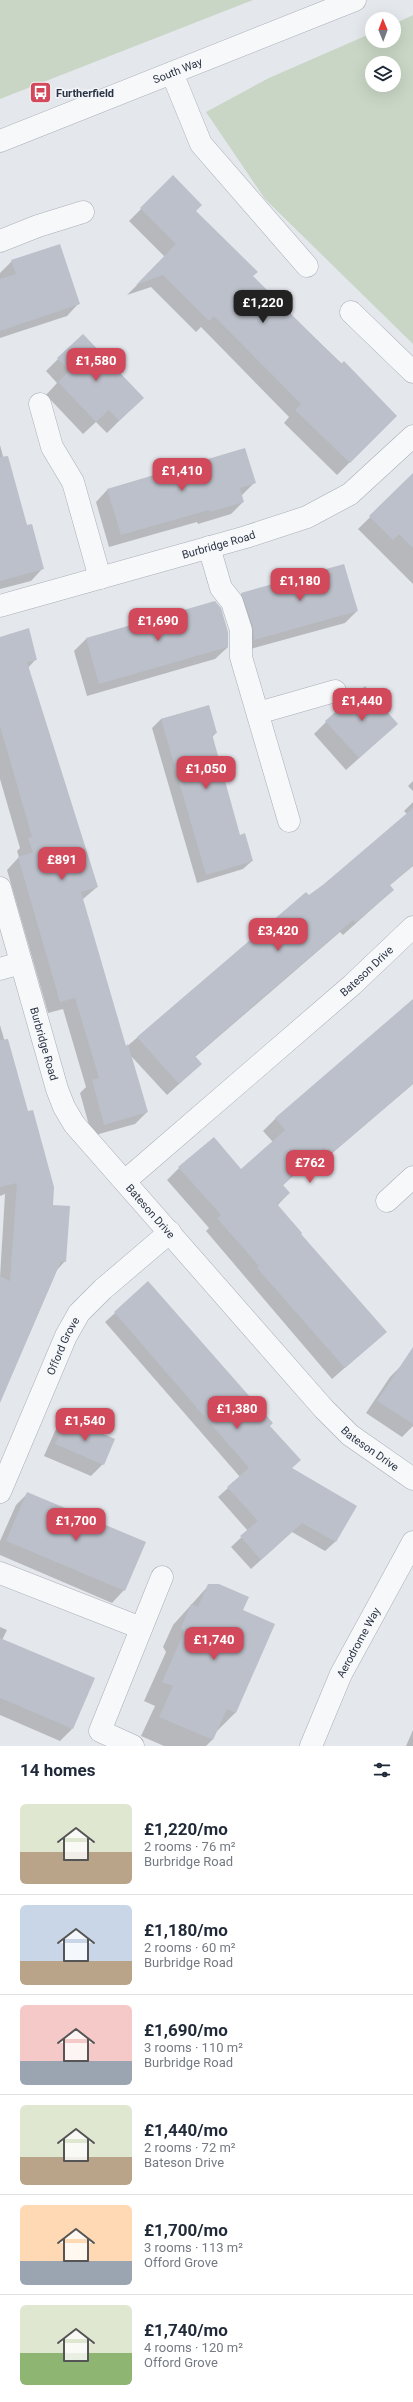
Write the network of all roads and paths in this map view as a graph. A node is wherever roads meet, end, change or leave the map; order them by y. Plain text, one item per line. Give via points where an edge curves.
1 (355, 0) edge
2 (172, 73) junction
3 (0, 141) edge
4 (83, 212) dead end
5 (0, 241) edge
6 (306, 266) dead end
7 (351, 312) dead end
8 (413, 372) edge
9 (40, 404) dead end
10 (413, 436) edge
11 (209, 547) junction
12 (100, 578) junction
13 (0, 606) edge
14 (336, 691) dead end
15 (258, 712) junction
16 (289, 821) dead end
17 (0, 888) edge
18 (413, 927) edge
19 (21, 963) junction
20 (0, 969) edge
21 (413, 1177) edge
22 (125, 1181) junction
23 (387, 1201) dead end
24 (170, 1232) junction
25 (413, 1479) edge
26 (0, 1492) edge
27 (413, 1542) edge
28 (0, 1573) edge
29 (162, 1577) dead end
30 (141, 1628) junction
31 (133, 1746) edge
32 (311, 1746) edge

1 - 2 street, South Way
2 - 3 street, South Way
2 - 6 street via 201,144
4 - 5 street
7 - 8 street
9 - 12 street via 52,447 73,482
10 - 11 street, Burbridge Road via 350,494 307,517
11 - 12 street, Burbridge Road
11 - 15 street via 221,588 232,602 241,630 241,657
12 - 13 street, Burbridge Road
14 - 15 street
15 - 16 street
17 - 19 street, Burbridge Road
18 - 22 street, Bateson Drive via 352,985
19 - 20 street
19 - 22 street, Burbridge Road via 64,1108 74,1124
21 - 23 street
22 - 24 street, Bateson Drive
24 - 25 street, Bateson Drive via 324,1409 350,1434
24 - 26 street, Offord Grove via 103,1289 80,1313 66,1336
27 - 32 street, Aerodrome Way via 341,1674
28 - 30 street
29 - 30 street
30 - 31 street via 100,1732

